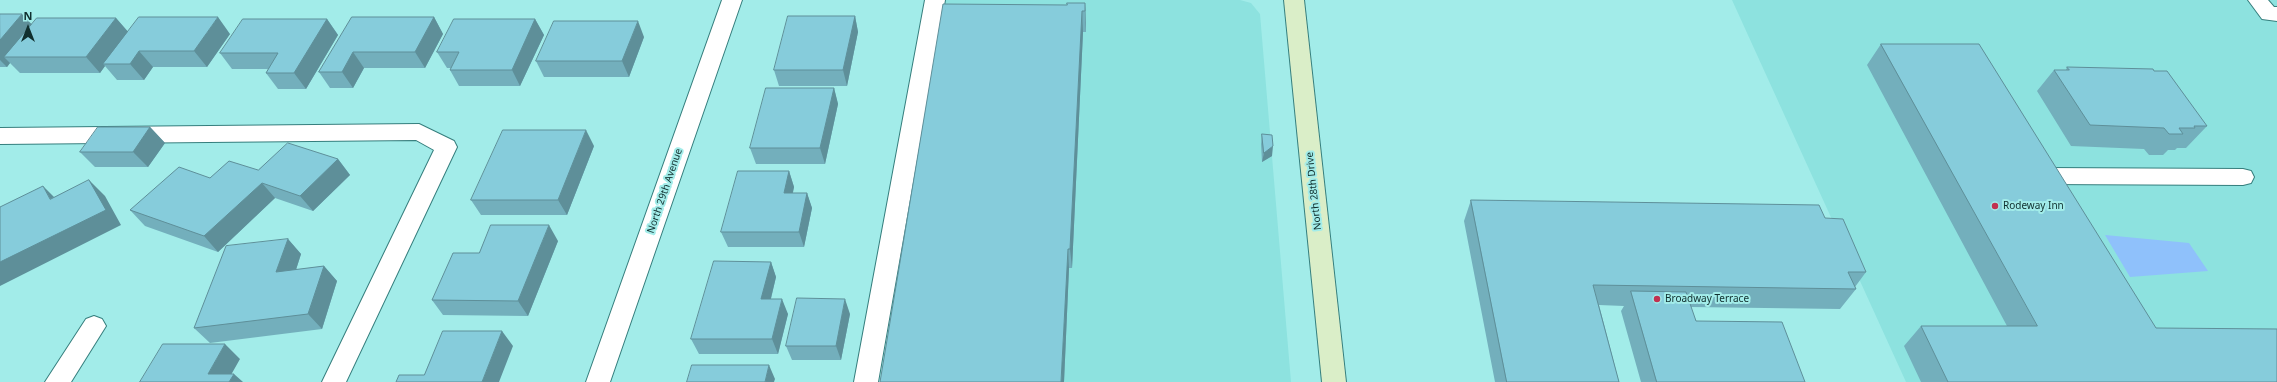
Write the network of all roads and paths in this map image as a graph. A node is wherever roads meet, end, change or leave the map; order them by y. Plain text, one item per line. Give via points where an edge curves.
1 (732, 0) edge
2 (935, 0) edge
3 (1294, 0) edge
4 (0, 136) edge
5 (2046, 176) edge
6 (2243, 176) dead end
7 (94, 326) dead end
8 (58, 382) edge
9 (334, 382) edge
10 (598, 382) edge
11 (866, 382) edge
12 (1334, 382) edge

1 - 10 street, North 29th Avenue
2 - 11 street
3 - 12 street, North 28th Drive
4 - 9 street via 419,132 446,147
5 - 6 street
7 - 8 street

